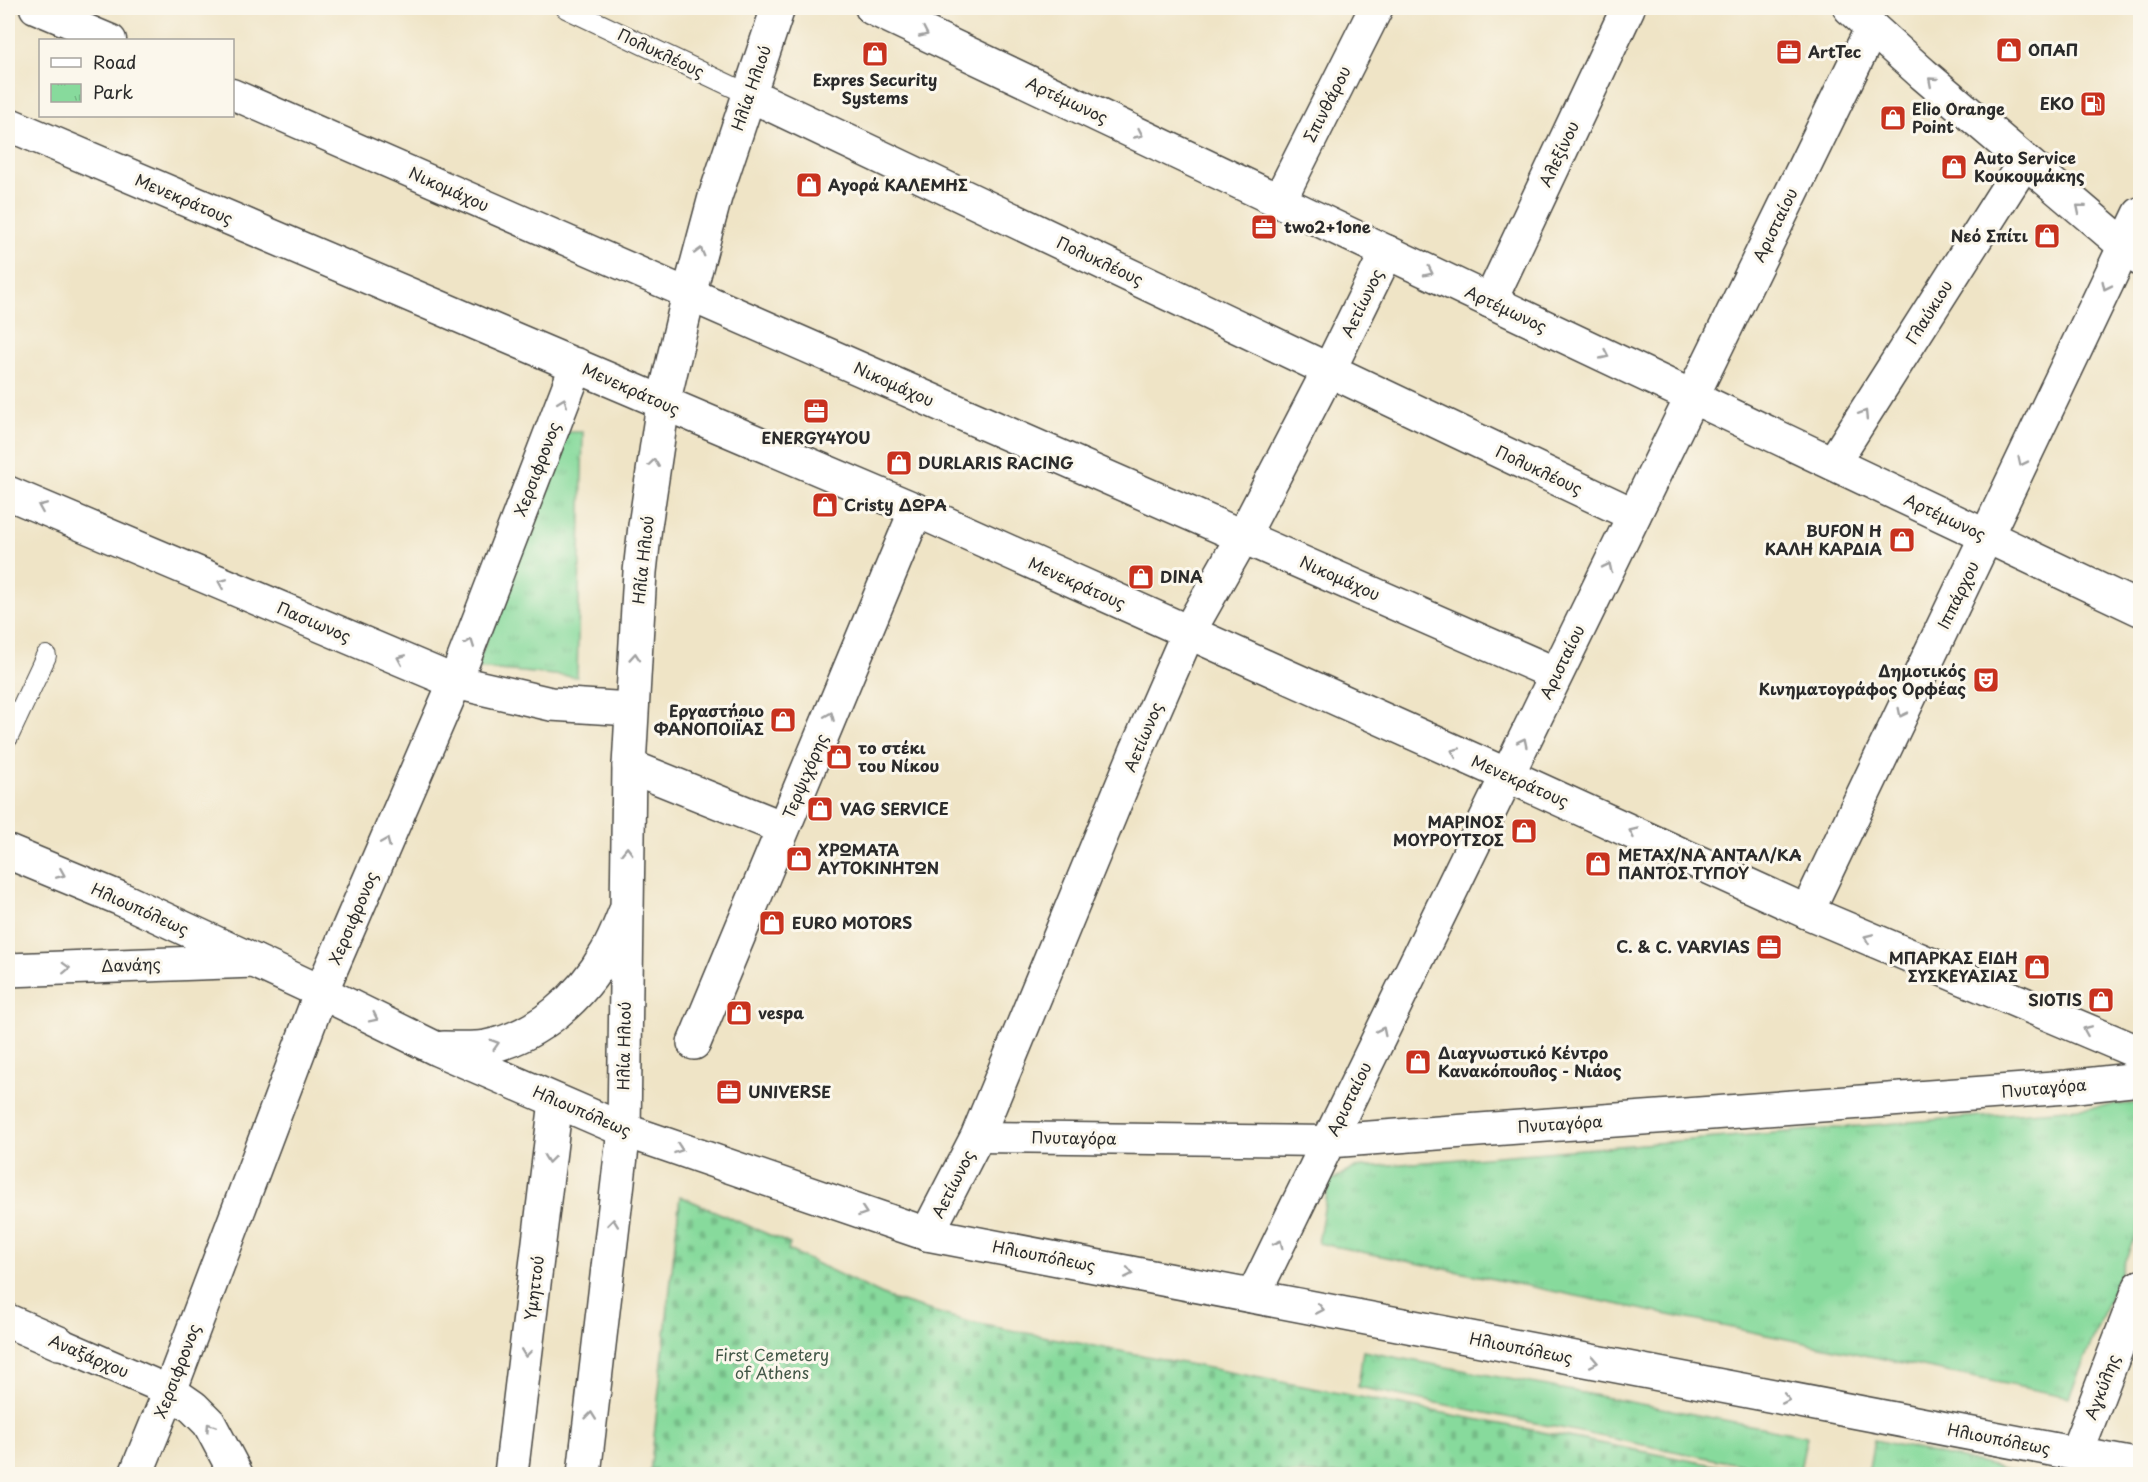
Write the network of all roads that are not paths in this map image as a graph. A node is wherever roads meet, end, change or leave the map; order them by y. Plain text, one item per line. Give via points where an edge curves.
1 (35, 8) edge
2 (566, 8) edge
3 (778, 8) edge
4 (872, 8) edge
5 (1376, 8) edge
6 (1628, 8) edge
7 (1861, 18) edge
8 (109, 39) edge
9 (748, 94) junction
10 (234, 95) edge
11 (8, 124) edge
12 (2025, 161) junction
13 (1279, 201) junction
14 (2140, 214) edge
15 (1387, 252) junction
16 (2133, 253) edge
17 (689, 294) junction
18 (1490, 301) junction
19 (577, 365) junction
20 (1329, 370) junction
21 (1691, 396) junction
22 (663, 404) junction
23 (1833, 463) junction
24 (8, 493) edge
25 (916, 510) junction
26 (1634, 515) junction
27 (1243, 536) junction
28 (1987, 536) junction
29 (2140, 609) edge
30 (1188, 633) junction
31 (46, 656) dead end
32 (1556, 674) junction
33 (455, 682) junction
34 (631, 710) junction
35 (8, 737) edge
36 (629, 766) junction
37 (1507, 774) junction
38 (783, 828) junction
39 (8, 852) edge
40 (626, 910) junction
41 (1807, 912) junction
42 (254, 961) junction
43 (8, 970) edge
44 (321, 992) junction
45 (694, 1043) dead end
46 (436, 1049) junction
47 (2140, 1053) edge
48 (2140, 1079) edge
49 (556, 1101) junction
50 (624, 1130) junction
51 (977, 1137) junction
52 (1329, 1141) junction
53 (927, 1234) junction
54 (2140, 1287) edge
55 (1253, 1296) junction
56 (8, 1322) edge
57 (59, 1343) joint
58 (170, 1391) junction
59 (2076, 1454) junction
60 (2140, 1466) edge
61 (136, 1474) edge
62 (236, 1474) edge
63 (511, 1474) edge
64 (584, 1474) edge

1 - 8 street
2 - 9 lane, Πολυκλέους
3 - 9 street, Ηλία Ηλιού
4 -> 13 street, Αρτέμωνος
5 - 13 street, Σπινθάρου
6 - 18 street, Αλεξίνου
12 -> 7 street
7 - 21 street, Αρισταίου
17 -> 9 street, Ηλία Ηλιού
9 - 20 street, Πολυκλέους
10 - 17 street, Νικομάχου
11 - 19 street, Μενεκράτους
16 -> 12 street
23 -> 12 street, Γλαύκιου
13 - 15 street, Αρτέμωνος
14 - 16 street, Ιππάρχου
15 -> 18 street, Αρτέμωνος
15 - 20 street, Αετίωνος
16 -> 28 street, Ιππάρχου
17 - 22 street, Ηλία Ηλιού
17 - 27 street, Νικομάχου
18 -> 21 street, Αρτέμωνος
19 - 22 street, Μενεκράτους
33 -> 19 street, Χερσιφρονος
20 - 26 street, Πολυκλέους
20 - 27 street, Αετίωνος
21 - 23 street, Αρτέμωνος
21 - 26 street, Αρισταίου
22 - 25 street, Μενεκράτους
34 -> 22 street, Ηλία Ηλιού via 640,572
23 - 28 street, Αρτέμωνος
33 -> 24 street, Πασιωνος
25 - 30 street, Μενεκράτους
38 -> 25 street, Τερψιχόρης
32 -> 26 street, Αρισταίου
27 - 30 street, Αετίωνος
27 - 32 street, Νικομάχου
28 - 29 street, Αρτέμωνος
28 -> 41 street, Ιππάρχου
37 -> 30 street, Μενεκράτους
30 - 51 street, Αετίωνος
31 - 35 lane
37 -> 32 street, Αρισταίου
33 - 34 street, Πασιωνος via 551,704
44 -> 33 street, Χερσιφρονος
34 - 36 street, Ηλία Ηλιού
36 - 38 street
40 -> 36 street, Ηλία Ηλιού
41 -> 37 street, Μενεκράτους
52 -> 37 street, Αρισταίου
38 - 45 street, Τερψιχόρης
39 -> 42 street, Ηλιουπόλεως
46 -> 40 street via 486,1047 528,1033 554,1015 587,982 608,952
40 - 50 street, Ηλία Ηλιού
47 -> 41 street, Μενεκράτους
43 -> 42 street, Δανάης
42 - 44 street, Ηλιουπόλεως
44 -> 46 street, Ηλιουπόλεως
44 - 58 street, Χερσιφρονος
46 - 49 street, Ηλιουπόλεως
48 - 52 street, Πνυταγόρα
49 - 50 street, Ηλιουπόλεως
49 -> 63 street, Υμηττού
50 -> 53 street, Ηλιουπόλεως
64 -> 50 street
51 - 52 street, Πνυταγόρα
51 - 53 street, Αετίωνος
55 -> 52 street, Αρισταίου
53 -> 55 street, Ηλιουπόλεως
54 - 59 street, Αγκύλης
55 -> 59 street, Ηλιουπόλεως
56 - 57 street, Αναξάρχου
57 - 58 street, Αναξάρχου
58 - 61 street, Χερσιφρονος
62 -> 58 street via 208,1423
59 - 60 street, Ηλιουπόλεως

